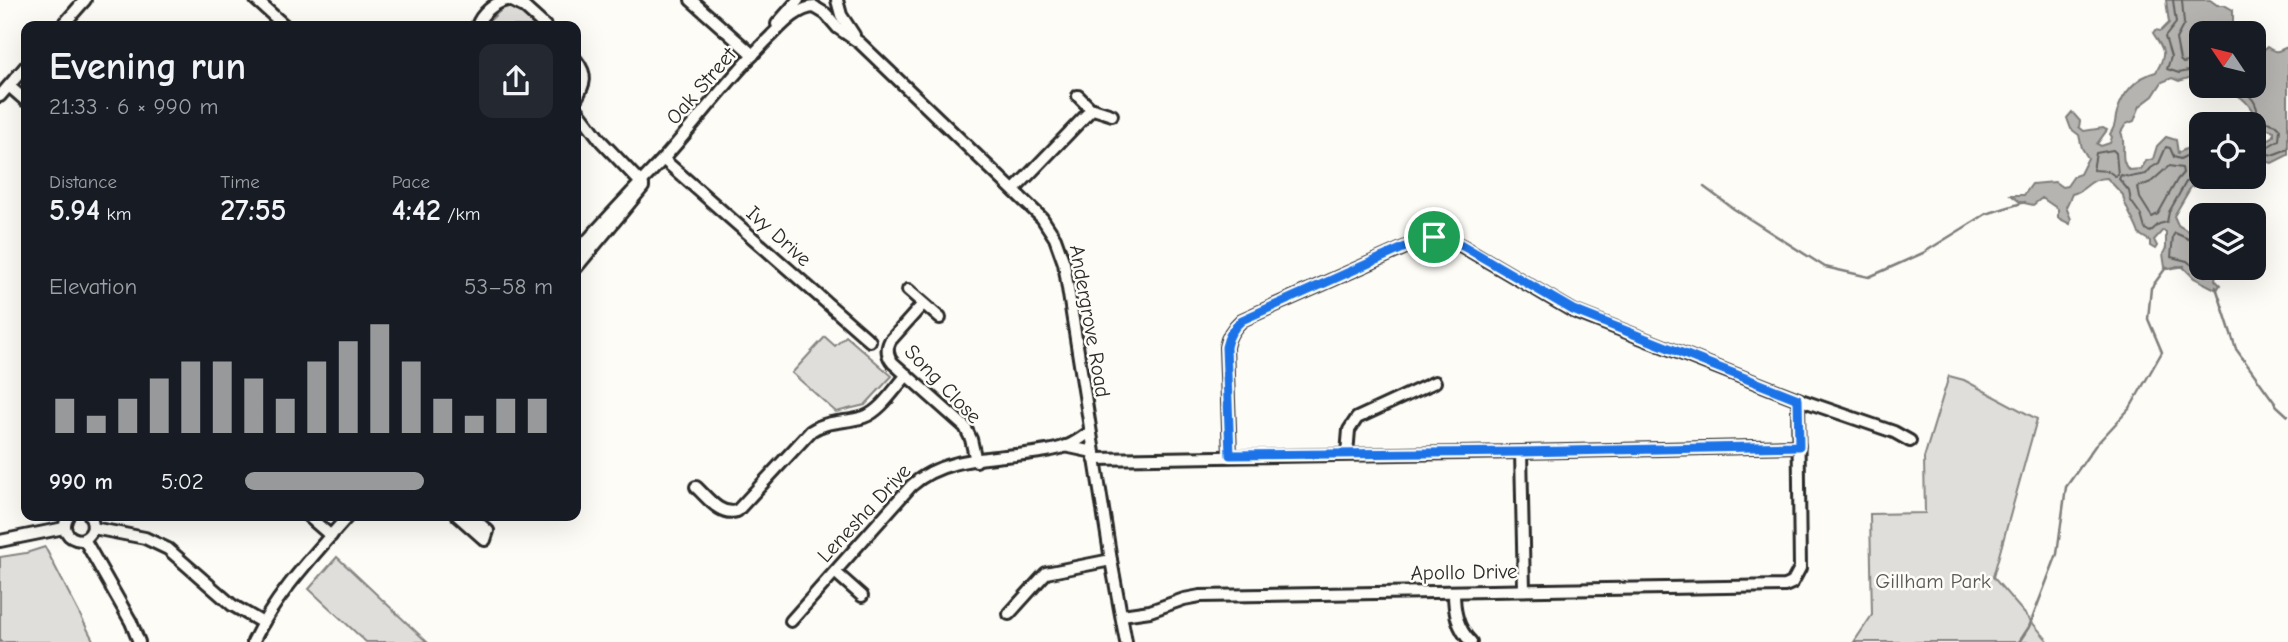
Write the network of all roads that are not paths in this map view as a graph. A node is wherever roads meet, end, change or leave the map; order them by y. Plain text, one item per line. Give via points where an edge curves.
1 (256, 0) edge
2 (508, 0) edge
3 (691, 0) edge
4 (798, 0) edge
5 (836, 0) edge
6 (77, 3) edge
7 (813, 5) edge
8 (65, 21) edge
9 (279, 21) edge
10 (479, 21) edge
11 (539, 21) edge
12 (768, 38) junction
13 (860, 43) junction
14 (753, 55) junction
15 (581, 68) edge
16 (21, 72) edge
17 (9, 86) junction
18 (581, 91) edge
19 (0, 96) edge
20 (1078, 96) dead end
21 (21, 97) edge
22 (1092, 109) junction
23 (581, 115) edge
24 (1111, 115) dead end
25 (663, 159) junction
26 (641, 184) junction
27 (1014, 190) junction
28 (581, 248) edge
29 (581, 262) edge
30 (908, 290) dead end
31 (923, 304) junction
32 (940, 318) dead end
33 (870, 341) dead end
34 (906, 375) junction
35 (1435, 382) dead end
36 (1798, 399) junction
37 (1090, 432) junction
38 (1910, 441) dead end
39 (1065, 446) junction
40 (1799, 446) junction
41 (1521, 452) junction
42 (1347, 454) junction
43 (1094, 455) junction
44 (1230, 455) junction
45 (976, 461) junction
46 (696, 487) dead end
47 (91, 521) edge
48 (314, 521) edge
49 (344, 521) edge
50 (465, 521) edge
51 (475, 521) edge
52 (66, 522) edge
53 (93, 528) junction
54 (331, 536) junction
55 (84, 539) junction
56 (0, 541) edge
57 (1111, 560) junction
58 (835, 572) junction
59 (1793, 580) junction
60 (1524, 590) junction
61 (1804, 590) dead end
62 (1454, 592) junction
63 (862, 596) dead end
64 (1009, 614) dead end
65 (1122, 615) junction
66 (791, 621) dead end
67 (263, 623) junction
68 (139, 642) edge
69 (253, 642) edge
70 (1126, 642) edge
71 (1471, 642) edge

1 - 9 street
2 - 10 street via 495,4
2 - 11 street
3 - 14 street
4 - 12 street, Oak Street
5 - 7 street, Oak Street via 828,7
5 - 13 street, Andergrove Road via 842,18
6 - 8 street
7 - 12 street, Oak Street
7 - 13 street, Andergrove Road
12 - 14 street, Oak Street
13 - 27 street, Andergrove Road
14 - 25 street, Oak Street
15 - 18 street via 585,79
16 - 17 street
17 - 19 street
17 - 21 street
20 - 22 street
22 - 24 street
22 - 27 street
23 - 26 street
25 - 26 street, Oak Street
25 - 33 street, Ivy Drive
26 - 28 street, Oak Street
26 - 29 street, Oak Street
27 - 37 street, Andergrove Road via 1046,223 1061,251
30 - 31 street, Song Close
31 - 32 street, Song Close
31 - 34 street, Song Close via 888,346 890,359
34 - 45 street, Song Close via 965,427
34 - 46 street via 871,414 811,431 737,511 723,512
35 - 42 street via 1357,418 1349,430
36 - 38 street
36 - 40 street
36 - 44 street via 1573,310 1458,243 1434,237 1235,326 1226,347
37 - 39 street, Lenesha Drive
37 - 43 street, Andergrove Road
39 - 43 street, Lenesha Drive
39 - 45 street, Lenesha Drive
40 - 41 street, Lenesha Drive
40 - 59 street via 1800,569
41 - 42 street, Lenesha Drive
41 - 60 street
42 - 44 street, Lenesha Drive
43 - 44 street, Lenesha Drive
43 - 57 street, Andergrove Road
45 - 58 street, Lenesha Drive via 941,467 919,478
47 - 53 street
48 - 54 street
49 - 54 street
50 - 51 street via 486,535
52 - 55 street via 71,538
52 - 56 street
53 - 55 street
53 - 67 street via 124,532 169,549 232,605
54 - 67 street
55 - 68 street
57 - 64 street via 1046,573
57 - 65 street, Andergrove Road
58 - 63 street
58 - 66 street, Lenesha Drive
59 - 60 street, Apollo Drive via 1785,586 1768,587
59 - 61 street
60 - 62 street, Apollo Drive
62 - 65 street, Apollo Drive via 1200,596
62 - 71 street via 1454,612
65 - 70 street, Andergrove Road
67 - 69 street

